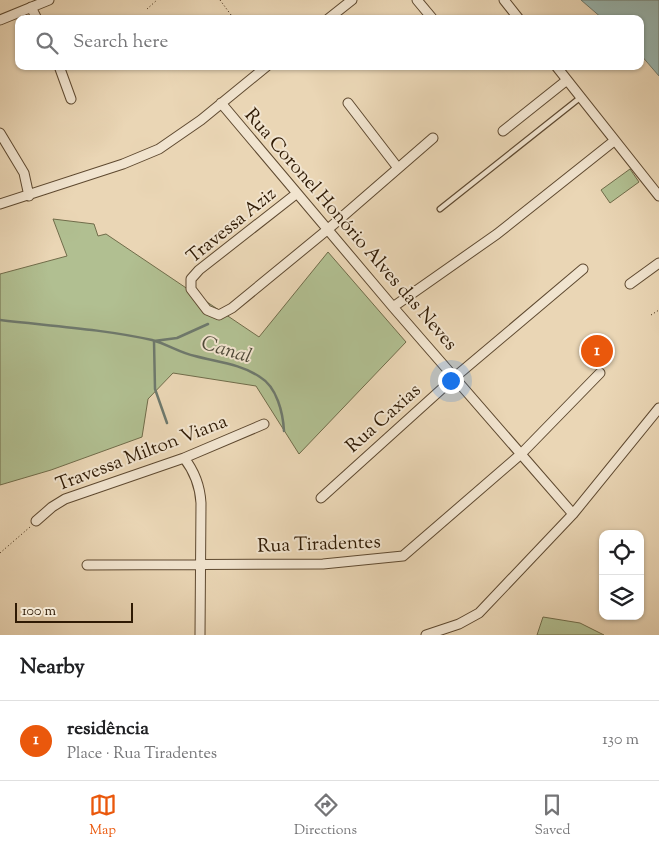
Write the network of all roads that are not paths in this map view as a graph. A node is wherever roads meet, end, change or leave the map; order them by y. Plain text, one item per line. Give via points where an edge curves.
1 (49, 0) edge
2 (352, 0) edge
3 (417, 0) edge
4 (504, 0) edge
5 (31, 7) junction
6 (35, 15) edge
7 (333, 15) edge
8 (430, 15) edge
9 (516, 15) edge
10 (0, 20) edge
11 (60, 70) edge
12 (262, 70) edge
13 (559, 70) edge
14 (567, 80) junction
15 (580, 97) junction
16 (71, 99) dead end
17 (221, 103) junction
18 (348, 104) dead end
19 (503, 131) dead end
20 (0, 133) edge
21 (433, 138) dead end
22 (614, 141) junction
23 (398, 168) junction
24 (296, 194) junction
25 (29, 196) junction
26 (659, 196) edge
27 (0, 204) edge
28 (440, 209) dead end
29 (327, 230) junction
30 (659, 263) edge
31 (583, 269) dead end
32 (630, 284) dead end
33 (393, 307) junction
34 (600, 373) dead end
35 (455, 377) junction
36 (659, 408) edge
37 (264, 424) dead end
38 (521, 454) junction
39 (184, 458) junction
40 (321, 498) dead end
41 (573, 514) junction
42 (36, 521) road end
43 (201, 564) junction
44 (86, 565) dead end
45 (200, 635) edge
46 (426, 635) edge

1 - 5 street
2 - 7 street
3 - 8 street
4 - 9 street
5 - 6 street
5 - 10 street
11 - 16 street
12 - 17 street
13 - 14 street
14 - 15 street
14 - 19 street
15 - 22 street
15 - 28 lane
17 - 24 street, Rua Coronel Honório Alves das Neves
17 - 25 street via 159,149
18 - 23 street
20 - 25 street via 24,173
21 - 23 street
22 - 26 street
22 - 33 street via 497,234
23 - 29 street
24 - 29 street, Rua Coronel Honório Alves das Neves
24 - 29 street, Travessa Aziz via 231,247 206,263 191,279 194,296 207,310 219,314 232,308
25 - 27 street
29 - 33 street, Rua Coronel Honório Alves das Neves
30 - 32 street
31 - 35 street, Rua Caxias
33 - 35 street, Rua Coronel Honório Alves das Neves
34 - 38 street, Rua Tiradentes
35 - 38 street, Rua Coronel Honório Alves das Neves
35 - 40 street, Rua Caxias
36 - 41 street
37 - 39 street, Travessa Milton Viana
38 - 41 street, Rua Coronel Honório Alves das Neves
38 - 43 street, Rua Tiradentes via 402,556 323,564
39 - 42 street, Travessa Milton Viana via 65,499
39 - 43 street via 193,469 200,490
41 - 46 street via 479,613 460,624
43 - 44 street, Rua Tiradentes
43 - 45 street

